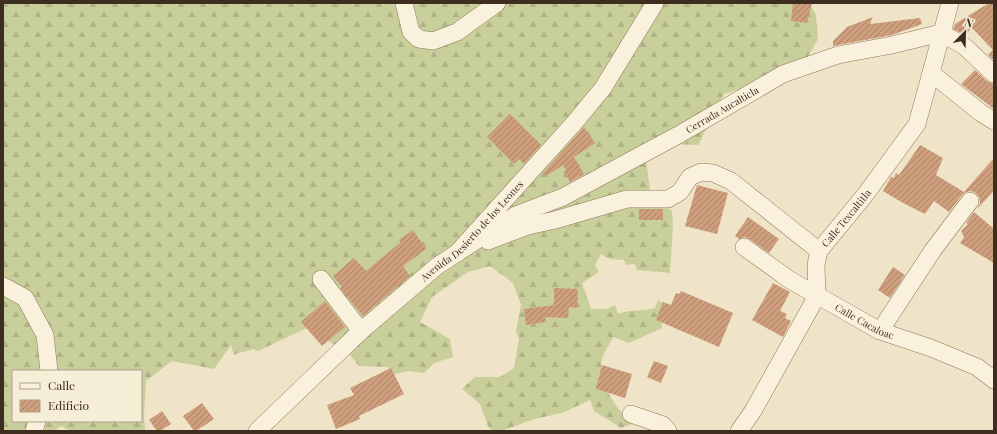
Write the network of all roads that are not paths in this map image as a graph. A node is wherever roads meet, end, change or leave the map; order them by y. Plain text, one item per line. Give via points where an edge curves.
1 (404, 3) edge
2 (497, 3) edge
3 (656, 3) edge
4 (950, 3) edge
5 (941, 33) junction
6 (931, 73) junction
7 (994, 74) edge
8 (994, 121) edge
9 (970, 201) dead end
10 (744, 247) dead end
11 (819, 251) junction
12 (456, 253) junction
13 (321, 279) dead end
14 (3, 286) edge
15 (817, 296) junction
16 (361, 331) junction
17 (880, 331) junction
18 (49, 370) edge
19 (994, 380) edge
20 (631, 414) dead end
21 (257, 431) edge
22 (668, 431) edge
23 (739, 431) edge

1 - 2 street via 410,32 419,39 433,42 457,32
3 - 12 street, Avenida Desierto de los Leones via 602,88 575,122
4 - 5 street, Calle Texcaltitla
5 - 6 street, Calle Texcaltitla
5 - 7 street via 964,46
5 - 12 street, Cerrada Aucalticla via 838,55 783,74 680,134 563,197 516,215
6 - 8 street via 980,113
6 - 11 street, Calle Texcaltitla via 917,124 865,195
9 - 17 street via 933,250
10 - 15 street, Calle Cacaloac
11 - 12 street via 731,182 713,173 701,172 690,176 680,192 668,199 627,199 528,226
11 - 15 street, Calle Texcaltitla via 816,265
12 - 16 street, Avenida Desierto de los Leones via 437,266
13 - 16 street
14 - 18 street via 25,298 45,335
15 - 17 street, Calle Cacaloac
15 - 23 street via 753,411
16 - 21 street, Avenida Desierto de los Leones
17 - 19 street, Calle Cacaloac via 977,367
20 - 22 street via 663,426

